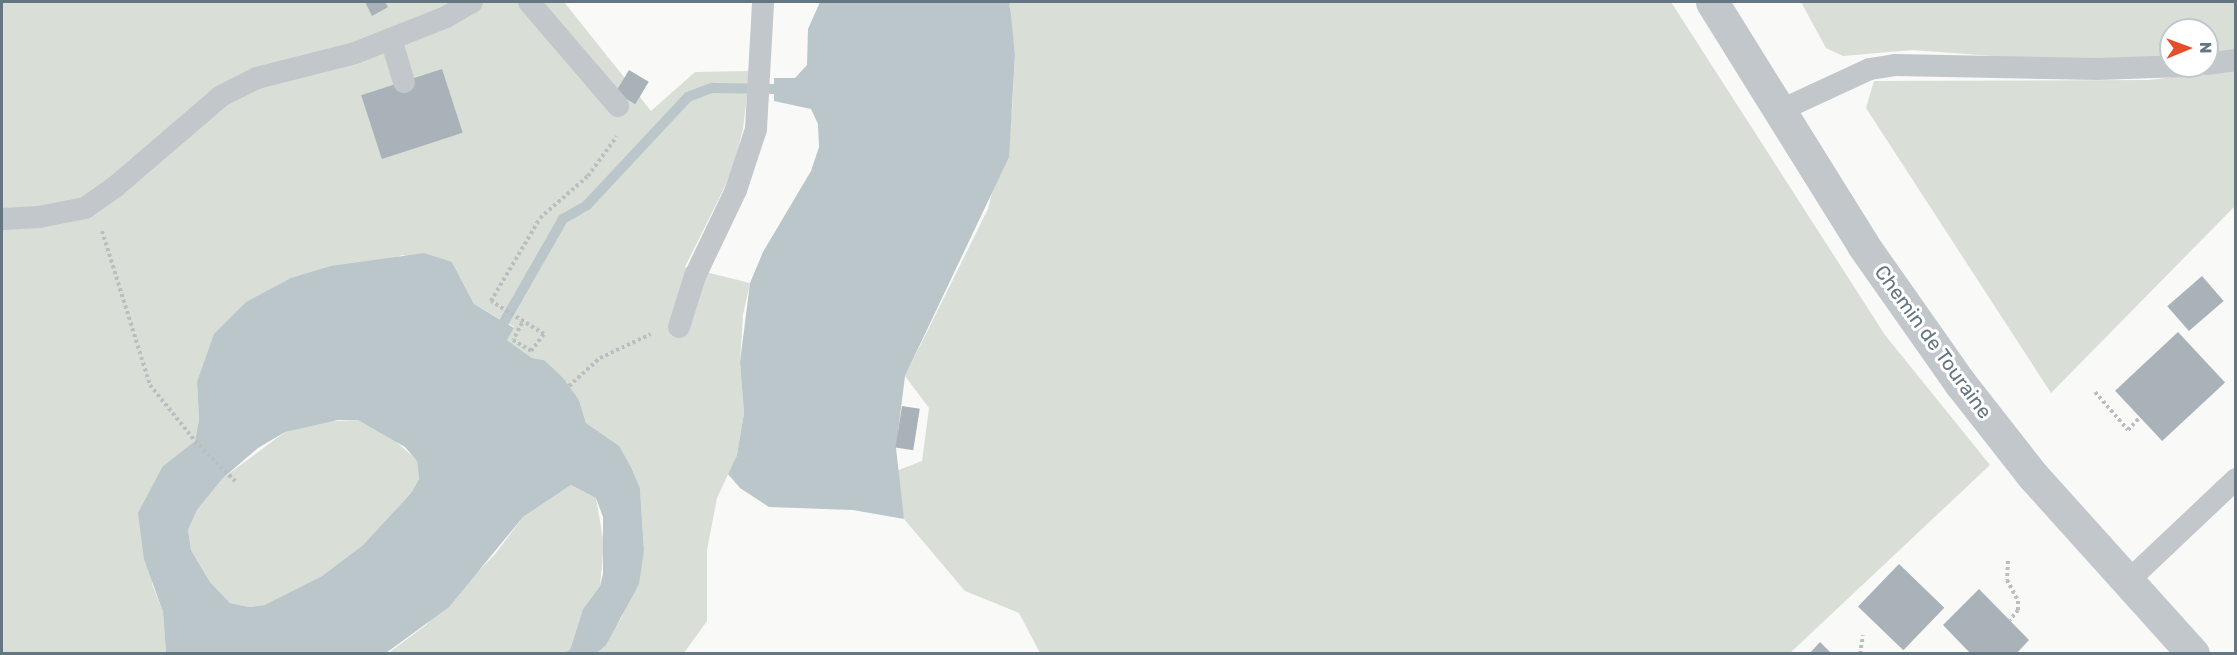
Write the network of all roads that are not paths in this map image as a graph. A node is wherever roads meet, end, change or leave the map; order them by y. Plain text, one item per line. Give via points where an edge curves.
1 (472, 2) edge
2 (529, 2) edge
3 (763, 2) edge
4 (1712, 2) edge
5 (391, 39) junction
6 (2235, 60) edge
7 (2219, 62) edge
8 (2159, 67) edge
9 (404, 82) dead end
10 (618, 106) road end
11 (1779, 111) junction
12 (2, 219) edge
13 (680, 327) road end
14 (2235, 478) edge
15 (2127, 582) junction
16 (2193, 654) edge

1 - 5 lane
2 - 10 lane
3 - 13 lane via 759,102 749,153 694,276
4 - 11 street, Chemin de Touraine
5 - 9 lane
5 - 12 lane via 355,53 257,78 221,96 93,202 63,213
6 - 7 lane
8 - 11 lane via 1895,65 1870,69
11 - 15 street, Chemin de Touraine via 1896,295 1960,383 2033,476
14 - 15 lane
15 - 16 street, Chemin de Touraine

